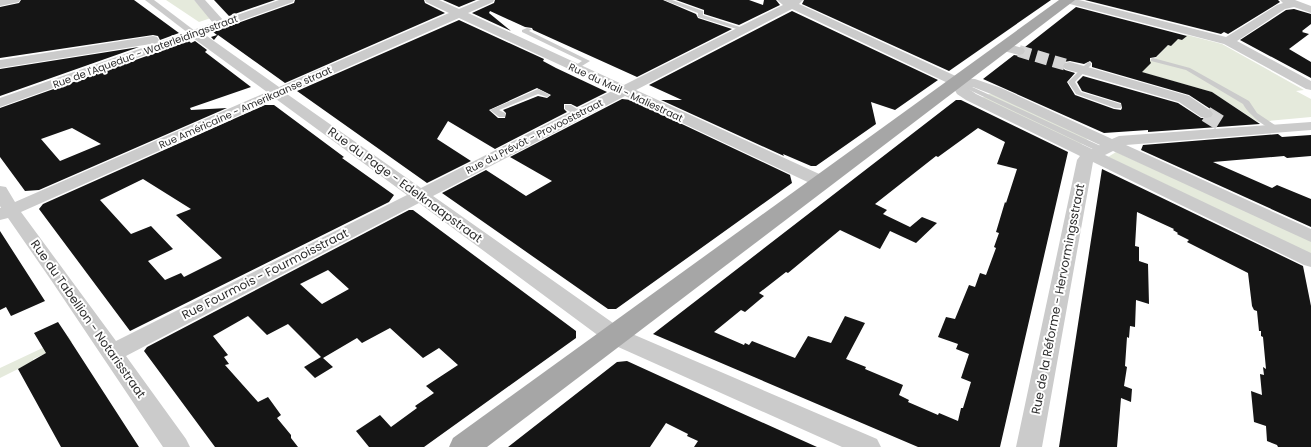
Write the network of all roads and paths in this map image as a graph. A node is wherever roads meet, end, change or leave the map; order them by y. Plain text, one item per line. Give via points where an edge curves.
1 (15, 0) edge
2 (149, 0) edge
3 (199, 0) edge
4 (290, 0) edge
5 (430, 0) edge
6 (489, 0) edge
7 (667, 0) edge
8 (1067, 0) edge
9 (790, 2) edge
10 (1290, 2) edge
11 (0, 3) edge
12 (1311, 10) edge
13 (459, 13) junction
14 (220, 25) junction
15 (529, 29) dead end
16 (743, 29) junction
17 (195, 34) junction
18 (1228, 41) junction
19 (1004, 47) junction
20 (1019, 51) tunnel mouth
21 (1153, 60) dead end
22 (0, 64) edge
23 (1081, 67) joint
24 (575, 68) junction
25 (957, 82) junction
26 (1311, 86) edge
27 (623, 91) junction
28 (278, 93) junction
29 (548, 96) dead end
30 (0, 103) edge
31 (1118, 106) dead end
32 (1206, 114) tunnel mouth
33 (502, 115) dead end
34 (1222, 124) tunnel mouth
35 (1311, 126) edge
36 (1277, 129) junction
37 (1234, 133) junction
38 (1102, 150) junction
39 (822, 182) junction
40 (0, 191) edge
41 (418, 195) junction
42 (6, 212) edge
43 (1311, 236) edge
44 (1311, 261) edge
45 (615, 336) junction
46 (112, 353) junction
47 (177, 447) edge
48 (464, 447) edge
49 (868, 447) edge
50 (1028, 447) edge

1 - 11 street
2 - 17 street
3 - 14 street
4 - 14 street, Rue de l'Aqueduc - Waterleidingsstraat
5 - 13 street, Rue du Mail - Maliestraat
6 - 13 street, Rue Américaine - Amerikaanse straat
7 - 16 lane via 701,12 700,16
8 - 18 street
8 - 19 main road
9 - 16 street, Rue du Prévôt - Provooststraat
9 - 25 street
10 - 12 street
10 - 18 street
13 - 24 street, Rue du Mail - Maliestraat
13 - 28 street, Rue Américaine - Amerikaanse straat
14 - 17 street, Rue de l'Aqueduc - Waterleidingsstraat
15 - 24 lane via 524,31 587,61
16 - 27 street, Rue du Prévôt - Provooststraat
17 - 22 street
17 - 28 street, Rue du Page - Edelknaapstraat
17 - 30 street, Rue de l'Aqueduc - Waterleidingsstraat
18 - 26 street
19 - 20 street
19 - 25 main road
21 - 36 lane via 1188,69 1246,102 1253,114
23 - 31 lane via 1071,82 1078,93
23 - 32 street via 1184,99
24 - 27 street, Rue du Mail - Maliestraat
25 - 38 street via 975,83 992,89
25 - 38 street via 962,91 971,97
25 - 39 main road
27 - 39 street, Rue du Mail - Maliestraat
27 - 41 street, Rue du Prévôt - Provooststraat via 574,110
28 - 41 street, Rue du Page - Edelknaapstraat
28 - 42 street, Rue Américaine - Amerikaanse straat
29 - 33 lane via 538,91 494,110
34 - 37 street
35 - 36 street
36 - 37 street
37 - 38 street via 1119,141
38 - 43 street
38 - 44 street
38 - 50 street, Rue de la Réforme - Hervormingsstraat via 1085,160
39 - 45 main road
40 - 42 street, Rue du Tabellion - Notarisstraat
41 - 45 street, Rue du Page - Edelknaapstraat
41 - 46 street, Rue Fourmois - Fourmoisstraat
42 - 46 street, Rue du Tabellion - Notarisstraat
45 - 48 main road
45 - 49 street, Rue du Page - Edelknaapstraat
46 - 47 street, Rue du Tabellion - Notarisstraat

